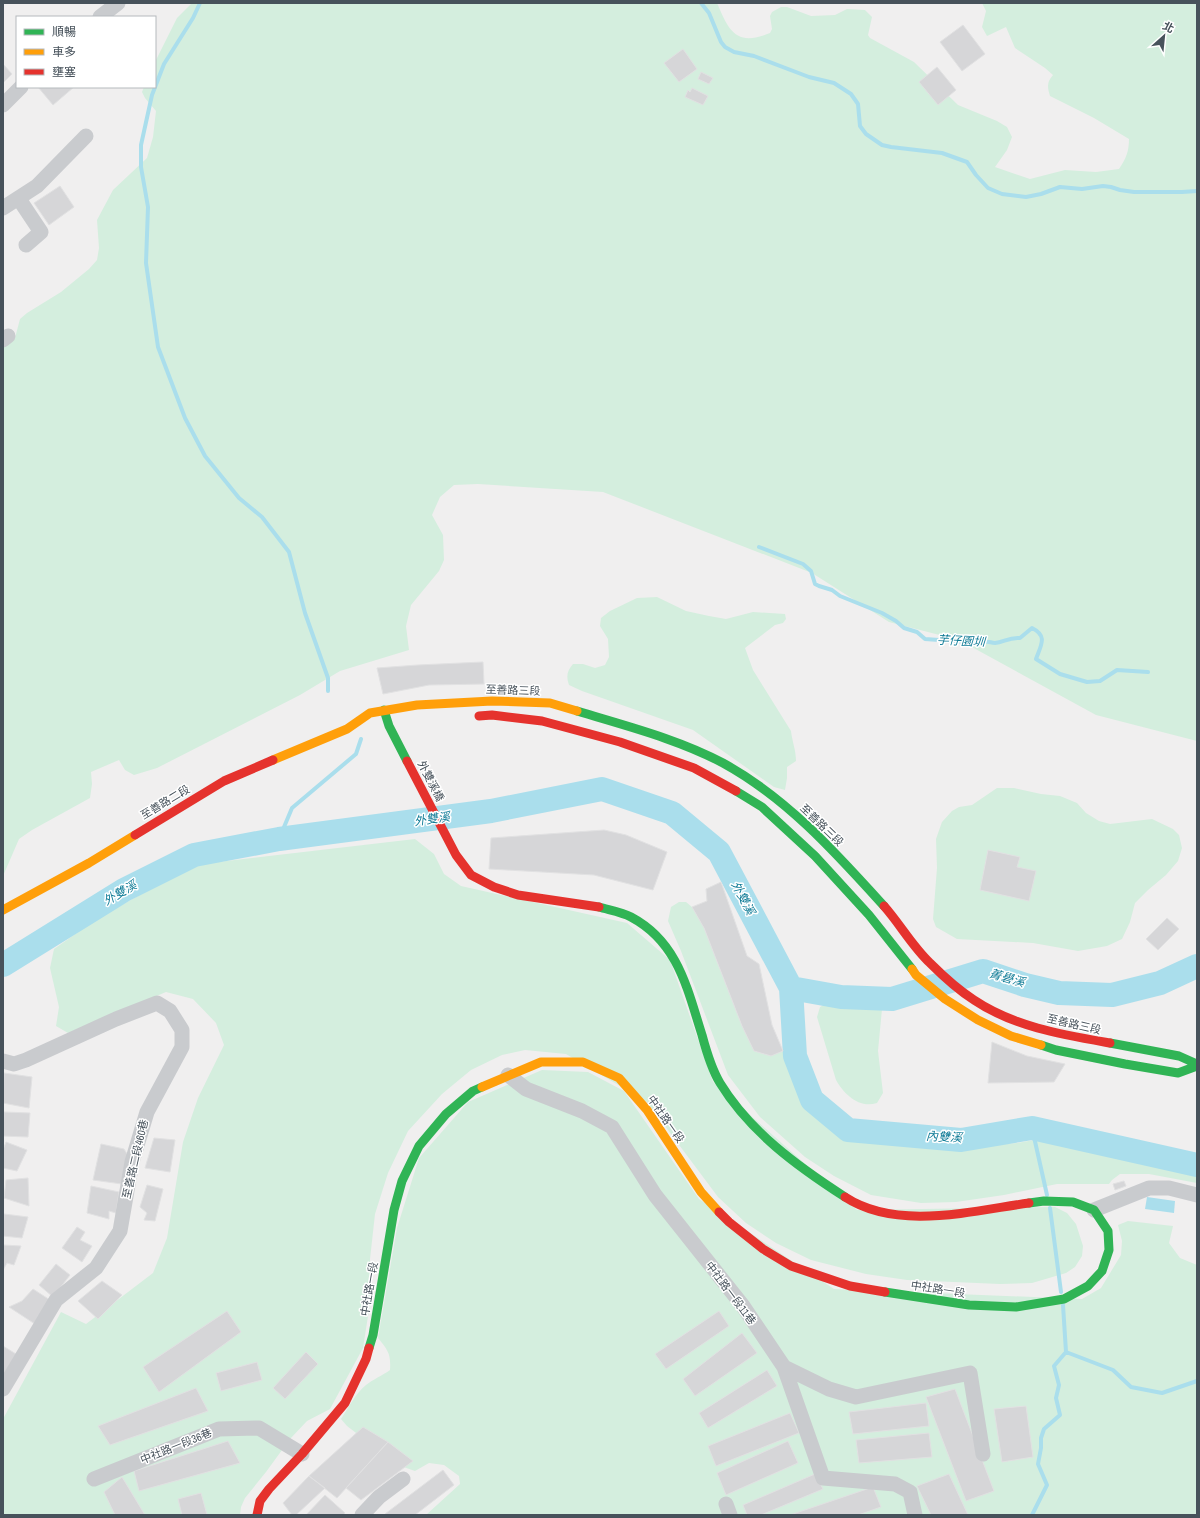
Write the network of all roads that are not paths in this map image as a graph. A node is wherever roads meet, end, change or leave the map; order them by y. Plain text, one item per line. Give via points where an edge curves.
1 (118, 3) edge
2 (101, 16) edge
3 (19, 88) edge
4 (3, 105) edge
5 (86, 136) dead end
6 (19, 199) junction
7 (3, 208) edge
8 (26, 245) dead end
9 (384, 710) junction
10 (470, 716) dead end
11 (393, 725) junction
12 (347, 729) junction
13 (378, 729) dead end
14 (360, 730) dead end
15 (3, 910) edge
16 (3, 1061) edge
17 (1197, 1065) edge
18 (508, 1074) junction
19 (1197, 1195) edge
20 (1094, 1210) junction
21 (784, 1367) junction
22 (3, 1389) edge
23 (302, 1454) junction
24 (983, 1454) dead end
25 (94, 1479) dead end
26 (403, 1479) dead end
27 (257, 1515) edge
28 (362, 1515) edge
29 (915, 1515) edge

1 - 2 street
3 - 4 street
5 - 6 street via 37,186
6 - 7 street
6 - 8 street via 41,232
9 - 11 street
9 - 12 street, 至善路二段 via 370,713
9 - 17 street, 至善路三段 via 417,704 492,701 550,703 681,744 723,763 766,790 794,813 862,882 930,963 974,1000 1026,1025 1075,1037 1179,1056
10 - 17 street, 至善路三段 via 492,715 542,721 620,742 694,768 735,790 762,807 842,884 916,975 945,999 1010,1036 1056,1050 1125,1064 1178,1072
11 - 13 street
11 - 20 street, 外雙溪橋 via 396,740 456,855 471,874 494,887 518,895 597,906 630,916 654,932 679,967 719,1082 741,1113 774,1146 816,1178 850,1200 880,1212 929,1218 1044,1201 1073,1202
12 - 14 street, 至善路二段
12 - 15 street, 至善路二段 via 224,781 89,863
16 - 22 street, 至善路二段460巷 via 14,1064 26,1060 157,1003 170,1011 182,1030 182,1046 147,1112 132,1162 120,1231 96,1268 56,1300
18 - 20 street, 中社路一段 via 541,1062 583,1062 619,1078 647,1110 701,1192 729,1222 763,1249 791,1266 850,1286 969,1305 1016,1307 1064,1299 1088,1286 1102,1271 1109,1250 1108,1231
18 - 21 street, 中社路一段11巷 via 526,1089 612,1126 655,1195 742,1306
18 - 23 street, 中社路一段 via 473,1091 446,1114 419,1146 402,1181 394,1210 366,1359 345,1403
19 - 20 street via 1169,1188 1150,1188
21 - 24 street via 829,1389 856,1397 970,1373
21 - 29 street, 中社路一段11巷 via 823,1478 895,1484 910,1492
23 - 25 street, 中社路一段36巷 via 259,1428 219,1429
23 - 27 street, 中社路一段 via 260,1501
26 - 28 street via 379,1497

